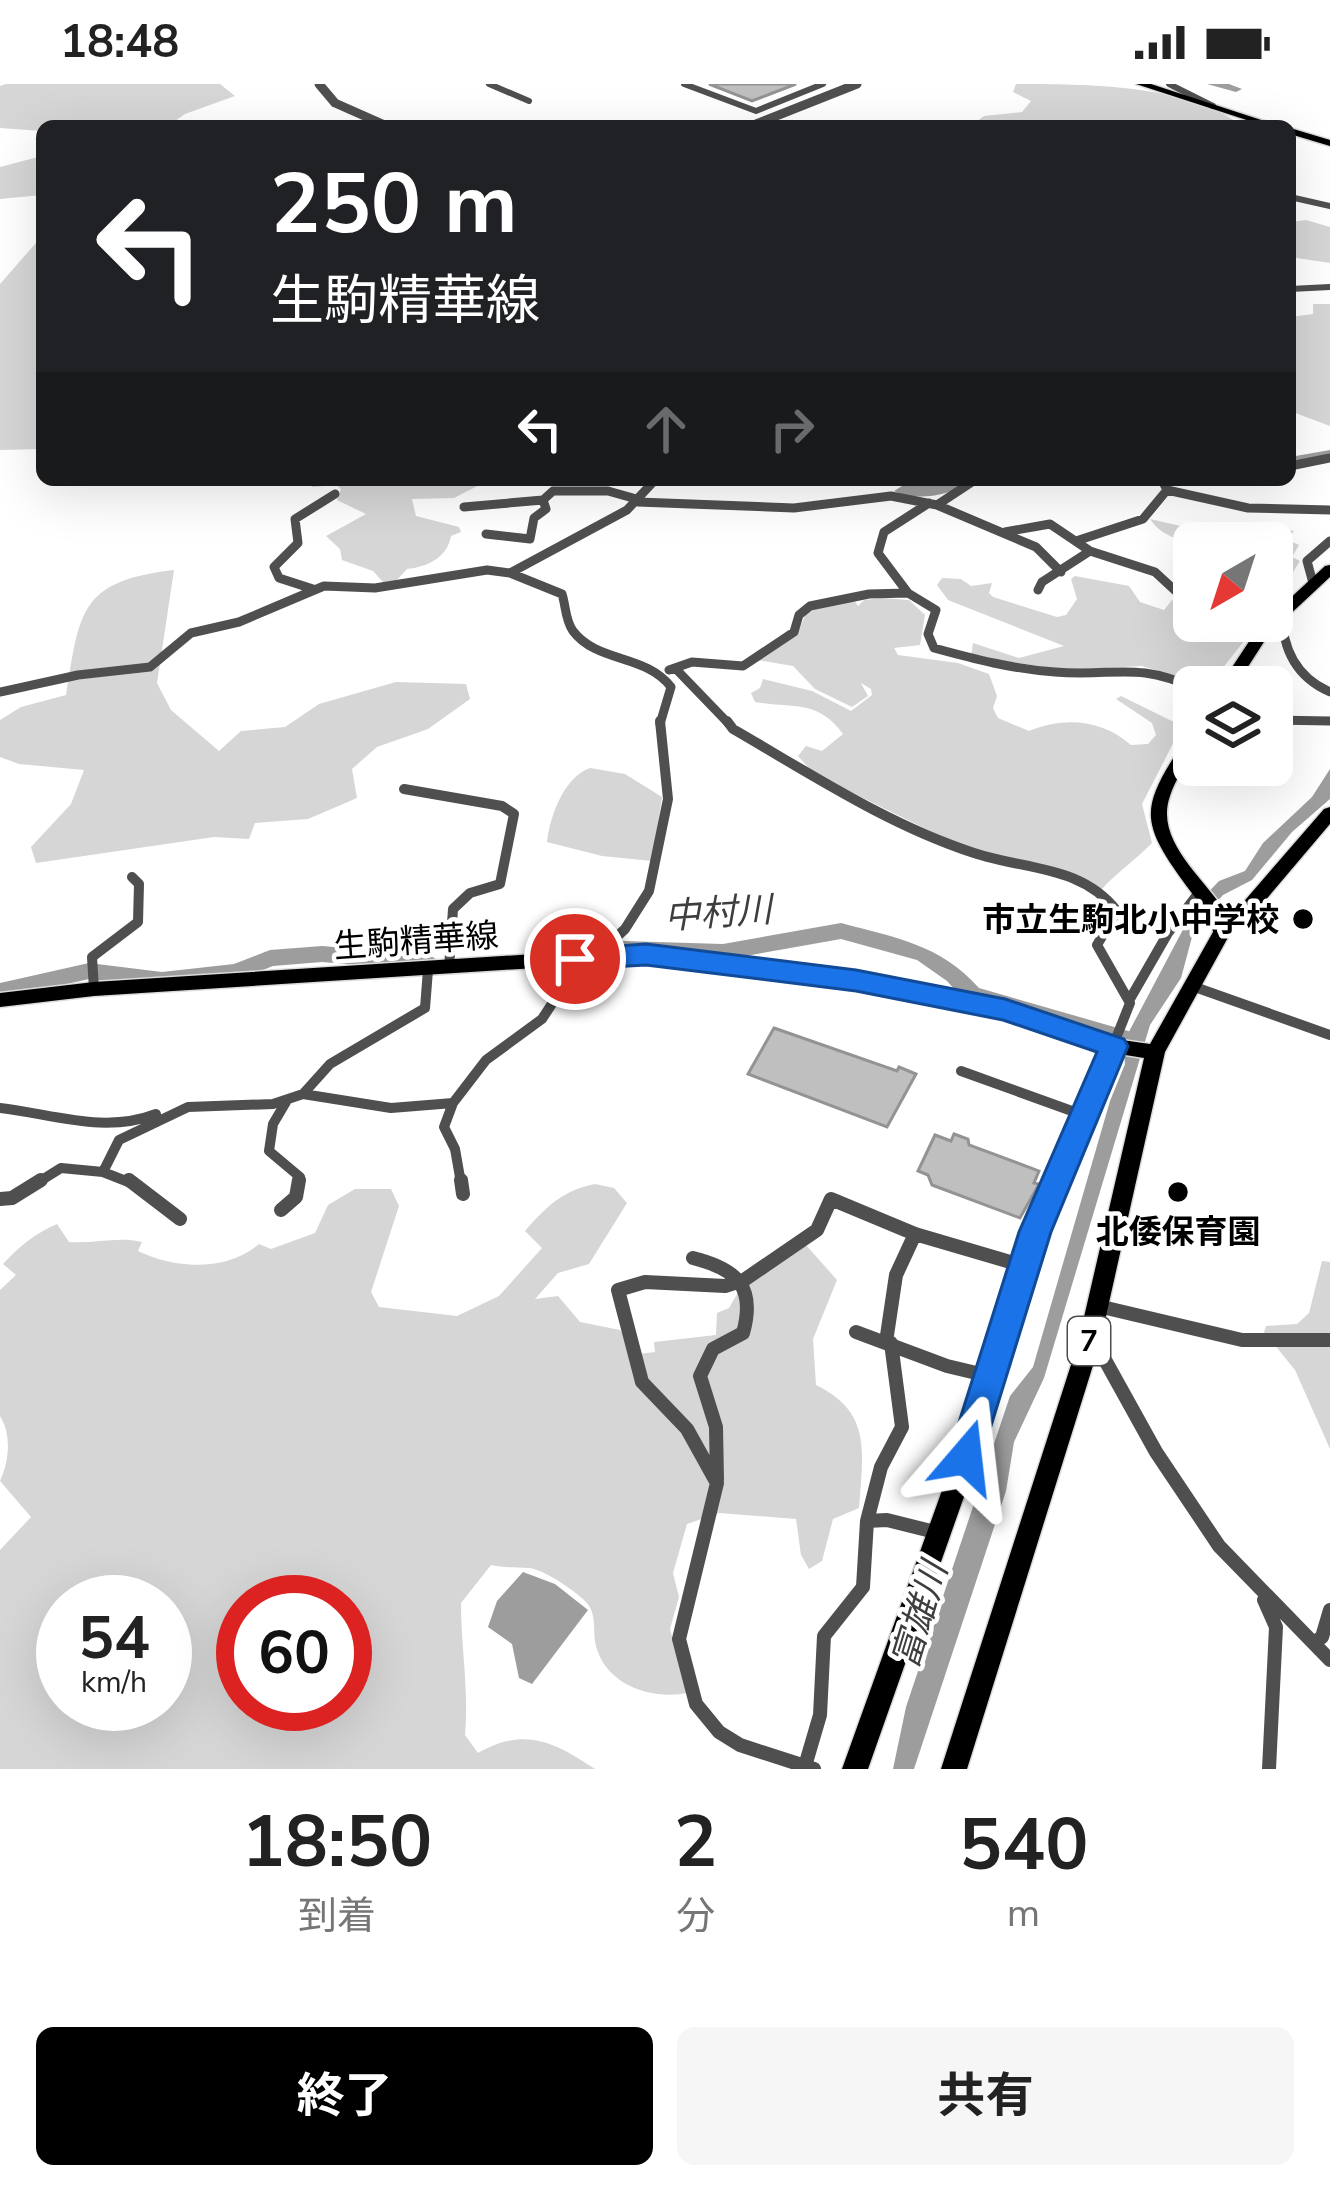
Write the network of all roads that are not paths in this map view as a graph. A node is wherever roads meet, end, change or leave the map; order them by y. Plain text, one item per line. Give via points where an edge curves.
1 (319, 84) edge
2 (489, 84) edge
3 (684, 84) edge
4 (823, 84) edge
5 (856, 84) edge
6 (1141, 84) edge
7 (1168, 84) edge
8 (529, 101) dead end
9 (1213, 106) junction
10 (372, 120) edge
11 (766, 120) edge
12 (1254, 120) edge
13 (1296, 133) edge
14 (1330, 143) edge
15 (1296, 198) edge
16 (1330, 206) edge
17 (1330, 287) edge
18 (1296, 289) edge
19 (1330, 458) edge
20 (1296, 465) edge
21 (553, 486) edge
22 (596, 486) edge
23 (650, 486) edge
24 (964, 486) edge
25 (1163, 486) edge
26 (1168, 486) edge
27 (600, 491) junction
28 (335, 494) dead end
29 (543, 500) junction
30 (639, 501) junction
31 (933, 504) junction
32 (464, 507) dead end
33 (1330, 510) edge
34 (981, 526) junction
35 (486, 534) dead end
36 (1330, 541) edge
37 (1076, 542) junction
38 (1090, 551) junction
39 (1330, 569) edge
40 (1061, 572) junction
41 (509, 573) junction
42 (1313, 584) junction
43 (313, 589) junction
44 (1173, 589) edge
45 (1038, 590) dead end
46 (908, 593) junction
47 (1293, 599) edge
48 (1284, 642) edge
49 (675, 668) junction
50 (661, 673) junction
51 (1173, 678) edge
52 (0, 692) edge
53 (1330, 692) edge
54 (1293, 720) edge
55 (1330, 721) edge
56 (1173, 775) edge
57 (404, 788) dead end
58 (1330, 814) edge
59 (132, 877) dead end
60 (1200, 892) junction
61 (1220, 919) junction
62 (605, 949) junction
63 (449, 968) junction
64 (428, 970) junction
65 (1192, 986) junction
66 (94, 989) junction
67 (1130, 999) junction
68 (0, 1000) edge
69 (1330, 1036) edge
70 (1117, 1047) junction
71 (1151, 1052) junction
72 (962, 1071) dead end
73 (303, 1094) junction
74 (286, 1102) junction
75 (452, 1103) junction
76 (188, 1107) junction
77 (0, 1108) edge
78 (1083, 1115) junction
79 (103, 1172) junction
80 (463, 1194) dead end
81 (0, 1199) edge
82 (281, 1210) dead end
83 (180, 1219) dead end
84 (915, 1234) junction
85 (693, 1258) dead end
86 (1024, 1266) junction
87 (744, 1280) junction
88 (1098, 1306) junction
89 (856, 1332) dead end
90 (1330, 1340) edge
91 (889, 1343) junction
92 (1089, 1343) junction
93 (990, 1376) junction
94 (717, 1483) junction
95 (867, 1521) junction
96 (939, 1534) junction
97 (1263, 1597) junction
98 (1330, 1610) edge
99 (1315, 1642) junction
100 (1330, 1660) edge
101 (810, 1768) edge
102 (855, 1769) edge
103 (954, 1769) edge
104 (1269, 1769) edge

1 - 10 street via 334,104
2 - 8 street
3 - 4 street via 756,111
5 - 11 street
6 - 9 main road
7 - 9 street
9 - 12 main road
13 - 14 main road
15 - 16 street
17 - 18 street
19 - 20 street
21 - 27 street
21 - 29 street
22 - 27 street
23 - 30 street
24 - 31 street
25 - 37 street via 1143,520
26 - 33 street via 1247,508
27 - 30 street
28 - 43 street via 295,519 298,542 274,566 279,578
29 - 32 street
29 - 35 street via 530,538
30 - 31 street via 794,508 879,495
30 - 41 street
31 - 34 street
31 - 46 street via 879,538 879,556
34 - 37 street via 1015,533 1046,522
34 - 40 street via 1036,548
36 - 42 street via 1307,561
37 - 38 street
38 - 40 street
38 - 44 street via 1155,572
39 - 42 main road
40 - 45 street
41 - 43 street
41 - 50 street via 562,594 581,639
42 - 47 main road
43 - 52 street via 239,622 191,632 150,667
46 - 49 street via 810,606 794,632 743,666
46 - 51 street via 936,610 928,634 938,650 1010,668 1155,670
48 - 53 street via 1301,676
49 - 50 street
49 - 67 street via 733,730 876,812 975,854 1063,873 1105,894 1117,911 1097,945
50 - 62 street via 670,687 660,720 668,800 662,848 649,891
54 - 55 street
56 - 60 main road via 1154,807 1157,830
57 - 63 street via 514,814 500,884 452,909
58 - 61 main road, 7 via 1246,910
59 - 66 street via 140,884 138,922 92,957
60 - 61 main road
60 - 67 street
61 - 65 main road, 7 via 1218,941
62 - 63 main road, 生駒精華線
62 - 70 main road, 生駒精華線 via 905,989 1048,1021
62 - 75 street via 532,1029 486,1060
63 - 64 main road, 生駒精華線
64 - 66 main road, 生駒精華線
64 - 73 street via 425,1008 331,1064
65 - 69 street
65 - 71 main road, 7
66 - 68 main road, 生駒精華線
67 - 70 street
70 - 71 main road, 生駒精華線
70 - 78 main road
71 - 88 main road, 7
72 - 78 street
73 - 74 street
73 - 75 street via 391,1108
74 - 76 street
74 - 82 street via 269,1151 300,1178 296,1197
75 - 80 street via 444,1126
76 - 77 street via 133,1123
76 - 79 street via 119,1140
78 - 86 main road
79 - 81 street via 61,1168
79 - 83 street via 129,1179
84 - 86 street
84 - 87 street via 831,1199 818,1230
84 - 91 street via 896,1275
85 - 87 street via 725,1265
86 - 93 main road
87 - 94 street via 750,1298 743,1333 713,1349 700,1376 721,1452
87 - 94 street via 618,1290 642,1382 687,1429
88 - 90 street via 1266,1342
88 - 92 main road, 7
89 - 91 street
91 - 93 street
91 - 95 street via 902,1427 885,1455
92 - 97 street via 1178,1485
92 - 103 main road, 7
93 - 96 main road
94 - 101 street via 679,1639 696,1704 740,1745
95 - 96 street
95 - 101 street via 862,1587 824,1636
96 - 102 main road
97 - 99 street
97 - 104 street via 1276,1627
98 - 99 street
99 - 100 street

